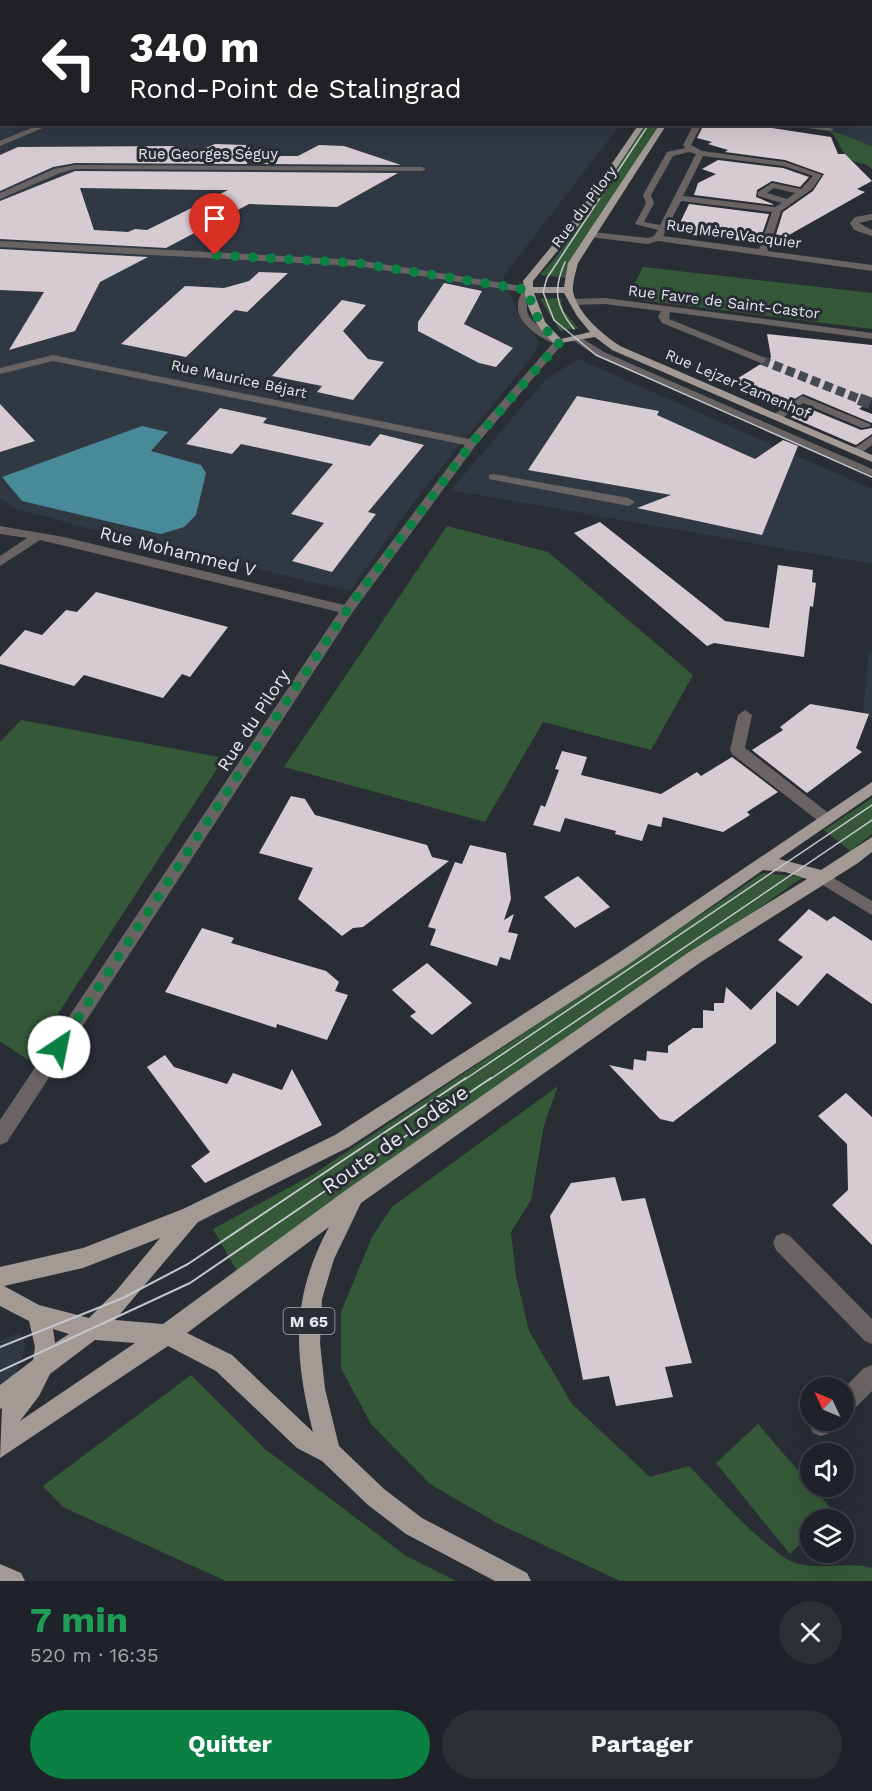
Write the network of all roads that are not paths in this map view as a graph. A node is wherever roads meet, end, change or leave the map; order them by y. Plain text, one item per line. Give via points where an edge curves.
1 (44, 126) edge
2 (642, 126) edge
3 (663, 126) edge
4 (697, 126) edge
5 (801, 126) edge
6 (830, 129) dead end
7 (0, 144) edge
8 (690, 149) junction
9 (700, 153) junction
10 (422, 169) dead end
11 (802, 192) junction
12 (0, 196) edge
13 (678, 198) junction
14 (789, 202) junction
15 (777, 210) junction
16 (867, 214) edge
17 (663, 228) junction
18 (872, 233) edge
19 (592, 235) junction
20 (658, 238) junction
21 (0, 244) edge
22 (135, 251) junction
23 (763, 252) junction
24 (255, 257) junction
25 (127, 263) dead end
26 (872, 268) edge
27 (249, 271) dead end
28 (528, 290) junction
29 (568, 290) junction
30 (573, 302) junction
31 (666, 310) junction
32 (595, 334) junction
33 (872, 336) edge
34 (577, 338) junction
35 (560, 342) junction
36 (761, 360) tunnel mouth
37 (0, 371) edge
38 (777, 417) junction
39 (866, 426) dead end
40 (872, 439) edge
41 (472, 443) junction
42 (856, 452) junction
43 (872, 459) edge
44 (872, 473) edge
45 (493, 477) dead end
46 (628, 502) dead end
47 (0, 530) edge
48 (38, 536) junction
49 (0, 562) edge
50 (347, 610) junction
51 (745, 715) dead end
52 (872, 787) edge
53 (826, 819) junction
54 (872, 843) edge
55 (761, 864) junction
56 (822, 877) junction
57 (872, 909) edge
58 (0, 1136) edge
59 (353, 1197) junction
60 (191, 1215) junction
61 (783, 1243) dead end
62 (0, 1277) edge
63 (0, 1295) edge
64 (36, 1314) junction
65 (92, 1329) junction
66 (872, 1334) edge
67 (166, 1335) junction
68 (43, 1367) junction
69 (872, 1376) edge
70 (854, 1393) edge
71 (0, 1398) edge
72 (0, 1428) edge
73 (0, 1447) edge
74 (330, 1453) junction
75 (0, 1576) edge
76 (13, 1581) edge
77 (519, 1581) edge

1 - 7 street
2 - 28 main road, Rue du Pilory via 577,221 531,275
3 - 19 main road, Rue du Pilory
4 - 8 street via 687,145
5 - 6 street
8 - 9 street
8 - 17 street via 670,154 647,195 650,203 639,224
9 - 11 street via 785,164 818,175
9 - 13 street
10 - 12 street, Rue Georges Séguy via 75,167
11 - 14 street
11 - 14 street via 772,185 761,194
13 - 15 street
13 - 17 street
14 - 15 street
15 - 23 street
16 - 18 street via 855,220 854,225
17 - 20 street
19 - 20 street, Rue Mère Vacquier via 648,241
19 - 29 main road, Rue du Pilory via 573,262
20 - 23 street, Rue Mère Vacquier
21 - 22 street
22 - 24 street
22 - 25 street
23 - 26 street, Rue Mère Vacquier
24 - 27 street
24 - 28 street via 357,263
28 - 29 main road
28 - 35 street via 522,298 528,323 542,336
29 - 30 main road
30 - 31 street, Rue Favre de Saint-Castor via 590,300
30 - 32 main road
31 - 33 street, Rue Favre de Saint-Castor
31 - 36 street via 665,321
32 - 34 main road
32 - 38 main road, Rue Lejzer Zamenhof via 616,348
34 - 35 main road
34 - 44 street via 600,354
35 - 41 street, Rue du Pilory
37 - 41 street, Rue Maurice Béjart via 38,359 74,361
38 - 39 street via 802,399
38 - 42 main road, Rue Lejzer Zamenhof
40 - 42 street
41 - 50 street, Rue du Pilory
42 - 43 main road, Rue Lejzer Zamenhof
45 - 46 street
47 - 48 street, Rue Mohammed V
48 - 49 street
48 - 50 street, Rue Mohammed V
50 - 58 street, Rue du Pilory
51 - 53 street via 738,750
52 - 53 main road, Route de Lodève
53 - 55 main road, Route de Lodève
54 - 56 main road, Route de Lodève
55 - 56 main road via 785,866
55 - 60 main road, Route de Lodève via 623,959 342,1141
56 - 57 street
56 - 59 main road, Route de Lodève via 694,957
59 - 67 main road, Route de Lodève
59 - 74 main road, M 65 via 316,1278 309,1314 315,1386
60 - 62 main road via 83,1258
60 - 65 main road, Route de Lodève via 123,1298
61 - 66 street
63 - 64 main road
64 - 65 main road
64 - 68 main road via 48,1351
65 - 67 main road
65 - 68 main road, Route de Lodève
67 - 73 main road, Route de Lodève
67 - 74 main road via 224,1364 305,1440
68 - 71 main road, Route de Lodève
68 - 72 main road
69 - 70 street
74 - 77 main road via 376,1497 414,1526
75 - 76 main road

